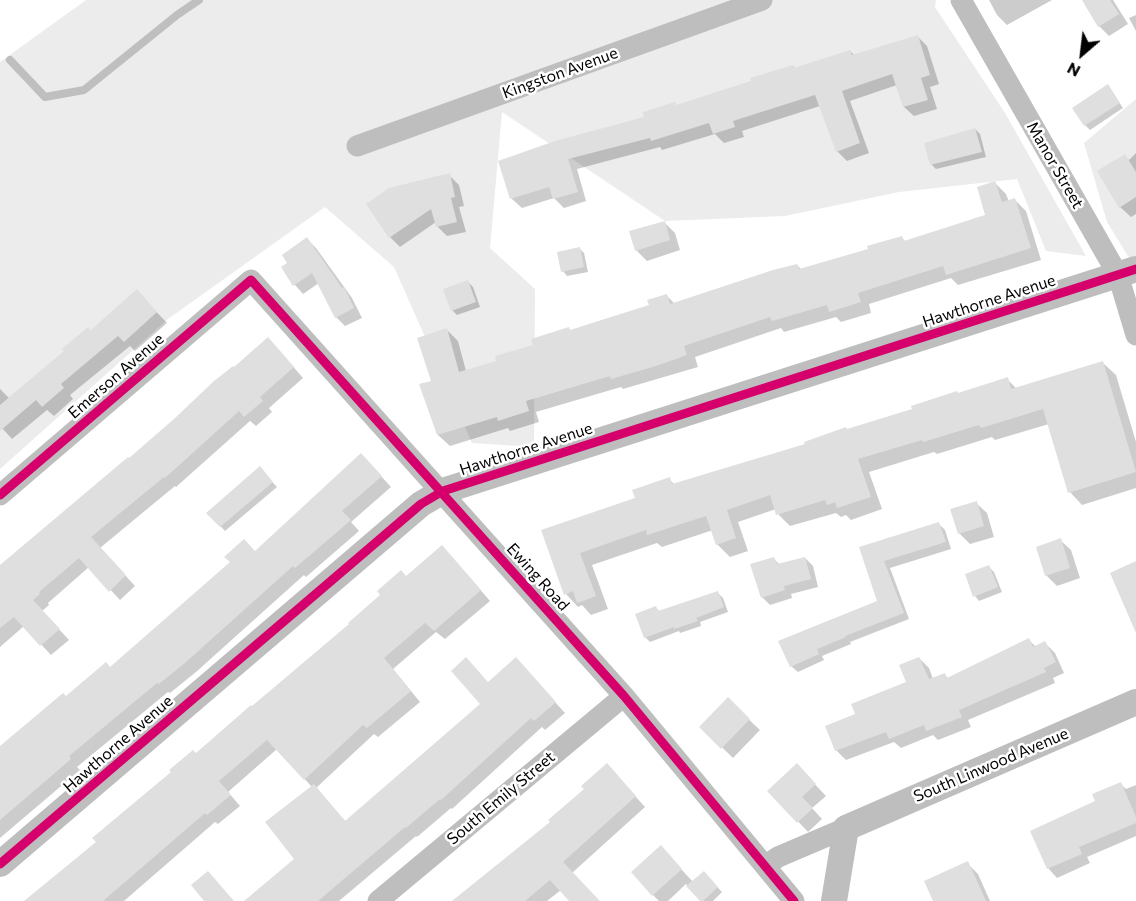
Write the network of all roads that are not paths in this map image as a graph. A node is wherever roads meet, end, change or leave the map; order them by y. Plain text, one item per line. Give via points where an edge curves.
1 (762, 0) edge
2 (961, 0) edge
3 (357, 146) dead end
4 (1127, 272) edge
5 (251, 280) joint
6 (1136, 335) edge
7 (442, 491) junction
8 (0, 495) edge
9 (624, 696) junction
10 (1136, 702) edge
11 (846, 828) junction
12 (0, 864) edge
13 (765, 866) junction
14 (378, 901) edge
15 (794, 901) edge
16 (834, 901) edge

1 - 3 street, Kingston Avenue
2 - 4 street, Manor Street
4 - 6 street, Manor Street
4 - 7 street, Hawthorne Avenue
5 - 7 street, Ewing Road
5 - 8 street, Emerson Avenue
7 - 9 street, Ewing Road
7 - 12 street, Hawthorne Avenue via 421,504
9 - 13 street, Ewing Road
9 - 14 street, South Emily Street
10 - 11 street, South Linwood Avenue
11 - 13 street, South Linwood Avenue
11 - 16 street
13 - 15 street, Ewing Road

